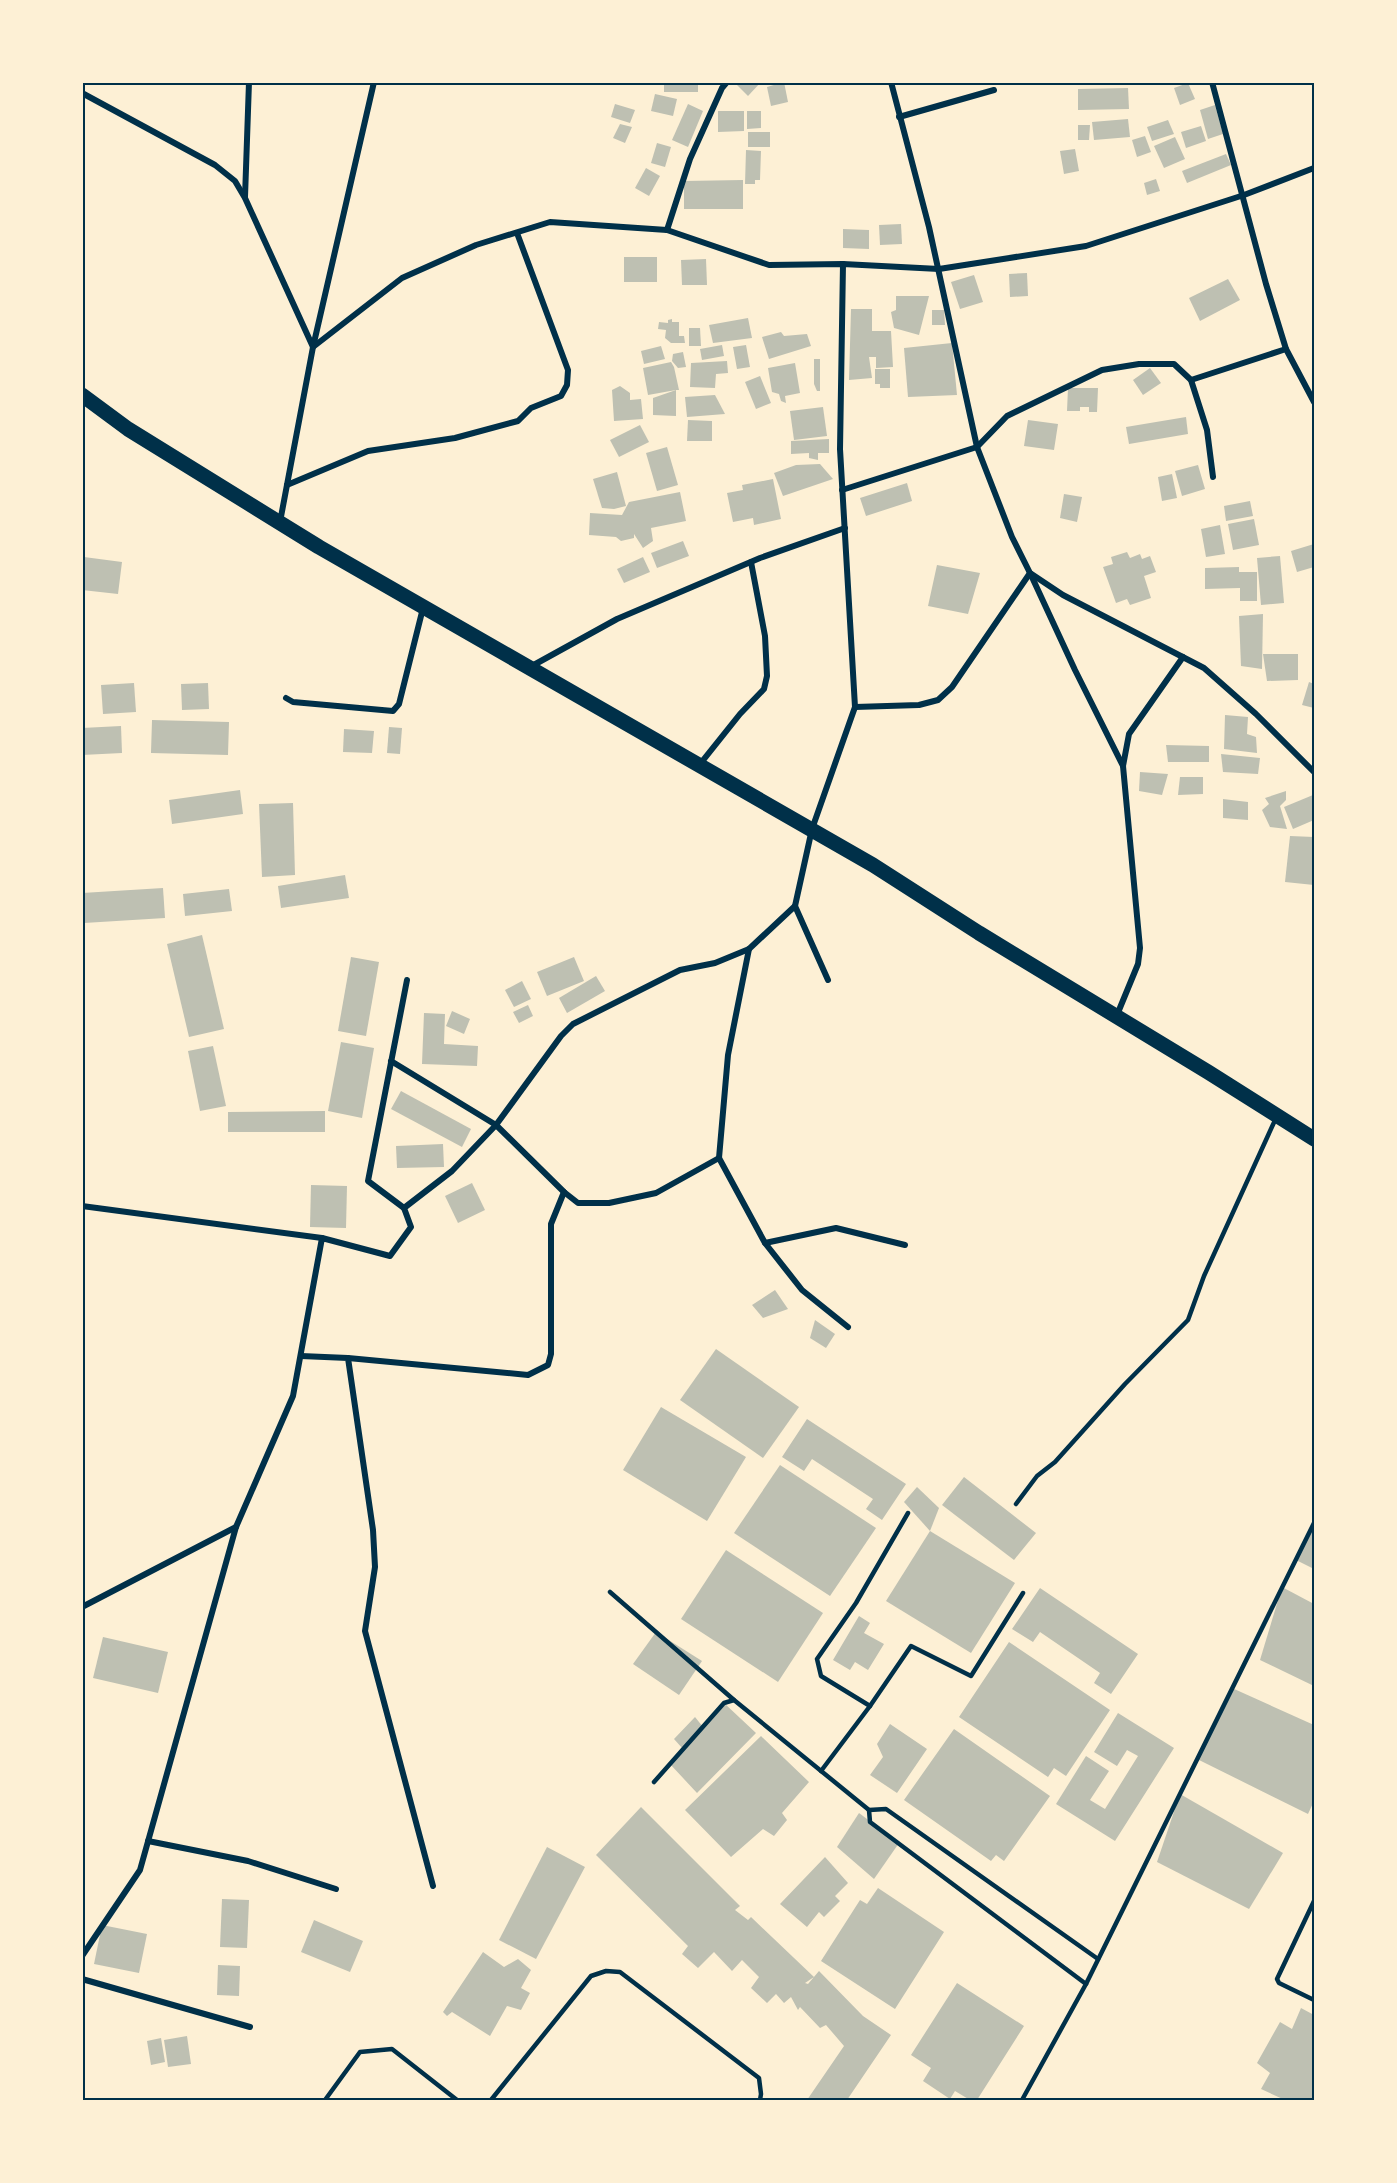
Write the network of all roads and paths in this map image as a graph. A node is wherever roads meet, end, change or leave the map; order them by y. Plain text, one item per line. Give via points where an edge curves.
1 (249, 82) edge
2 (374, 82) edge
3 (727, 82) edge
4 (891, 82) edge
5 (1212, 82) edge
6 (994, 90) dead end
7 (82, 93) edge
8 (899, 117) junction
9 (1314, 168) edge
10 (1244, 195) junction
11 (245, 198) junction
12 (667, 230) junction
13 (517, 232) junction
14 (843, 264) junction
15 (939, 269) junction
16 (313, 347) junction
17 (1286, 349) junction
18 (1191, 380) junction
19 (82, 395) edge
20 (1314, 402) edge
21 (977, 447) junction
22 (1213, 477) dead end
23 (287, 485) junction
24 (842, 490) junction
25 (280, 523) junction
26 (845, 528) junction
27 (752, 562) junction
28 (1030, 573) junction
29 (423, 607) junction
30 (1183, 657) junction
31 (529, 667) junction
32 (286, 698) dead end
33 (855, 707) junction
34 (700, 764) junction
35 (1123, 766) junction
36 (1314, 772) edge
37 (812, 829) junction
38 (795, 906) junction
39 (749, 949) junction
40 (407, 980) dead end
41 (828, 980) dead end
42 (1116, 1016) junction
43 (391, 1061) junction
44 (1277, 1116) junction
45 (496, 1125) junction
46 (1314, 1139) edge
47 (719, 1158) junction
48 (564, 1192) junction
49 (82, 1206) edge
50 (404, 1208) junction
51 (322, 1238) junction
52 (765, 1243) junction
53 (905, 1245) dead end
54 (848, 1327) dead end
55 (301, 1356) junction
56 (348, 1358) junction
57 (1016, 1504) dead end
58 (908, 1513) dead end
59 (1314, 1523) edge
60 (236, 1527) junction
61 (610, 1592) dead end
62 (1023, 1593) dead end
63 (82, 1608) edge
64 (734, 1700) junction
65 (870, 1706) junction
66 (821, 1771) junction
67 (654, 1782) dead end
68 (869, 1810) junction
69 (148, 1841) junction
70 (433, 1886) dead end
71 (336, 1889) dead end
72 (1314, 1901) edge
73 (82, 1956) edge
74 (1098, 1959) junction
75 (82, 1979) edge
76 (1086, 1984) junction
77 (1314, 2000) edge
78 (250, 2027) dead end
79 (325, 2100) edge
80 (457, 2100) edge
81 (491, 2100) edge
82 (760, 2100) edge
83 (1022, 2100) edge

1 - 11 street
2 - 16 street
3 - 12 street via 690,159
4 - 8 street
5 - 10 street
6 - 8 street
7 - 11 street via 215,165 235,181
8 - 15 street
9 - 10 street
10 - 15 street via 1086,246
10 - 17 street
11 - 16 street
12 - 13 street via 550,222
12 - 14 street via 769,265
13 - 16 street via 476,245 402,278
13 - 23 street via 568,370 561,396 531,408 518,421 455,438 368,451
14 - 15 street
14 - 24 street
15 - 21 street
16 - 23 street
17 - 18 street
17 - 20 street
18 - 21 street via 1174,364 1102,370 1007,416
18 - 22 street via 1207,430
19 - 25 main road via 128,429
21 - 24 street
21 - 28 street
23 - 25 street
24 - 26 street
25 - 29 main road
26 - 27 street
26 - 33 street
27 - 31 street via 617,619
27 - 34 street via 765,636 764,689
28 - 30 street via 1063,595
28 - 33 street via 952,687 938,700 919,705
28 - 35 street
29 - 31 main road
29 - 32 street via 399,704 393,711 293,702
30 - 35 street via 1129,734
30 - 36 street via 1204,668 1248,706
31 - 34 main road
33 - 37 street
34 - 37 main road
35 - 42 street via 1140,948 1138,964
37 - 38 street
37 - 42 main road
38 - 39 street
38 - 41 street
39 - 45 street via 714,963 680,970 573,1024
39 - 47 street via 728,1054
40 - 43 street
42 - 44 main road
43 - 45 street
43 - 50 street via 368,1181
44 - 46 main road
44 - 57 lane via 1188,1320 1037,1476
45 - 48 street
45 - 50 street via 452,1171
47 - 48 street via 656,1193 609,1203 578,1203
47 - 52 street
48 - 56 street via 551,1224 548,1365 528,1375
49 - 51 street
50 - 51 street via 411,1227 390,1256
51 - 55 street
52 - 53 street via 836,1228
52 - 54 street via 802,1290
55 - 56 street
55 - 60 street via 293,1396
56 - 70 street via 374,1530 375,1567 365,1631
58 - 65 lane via 856,1603 817,1659 821,1676
59 - 74 lane
60 - 63 street
60 - 69 street
61 - 64 lane
62 - 65 lane via 971,1677 911,1646
64 - 66 lane
64 - 67 lane via 724,1703
65 - 66 lane
66 - 68 lane
68 - 74 lane via 886,1809
68 - 76 lane via 870,1822
69 - 71 street via 248,1861
69 - 73 street via 140,1870
72 - 77 lane via 1277,1980
74 - 76 lane
75 - 78 street
76 - 83 lane
79 - 80 lane via 360,2052 392,2049
81 - 82 lane via 591,1976 606,1971 620,1972 759,2078

